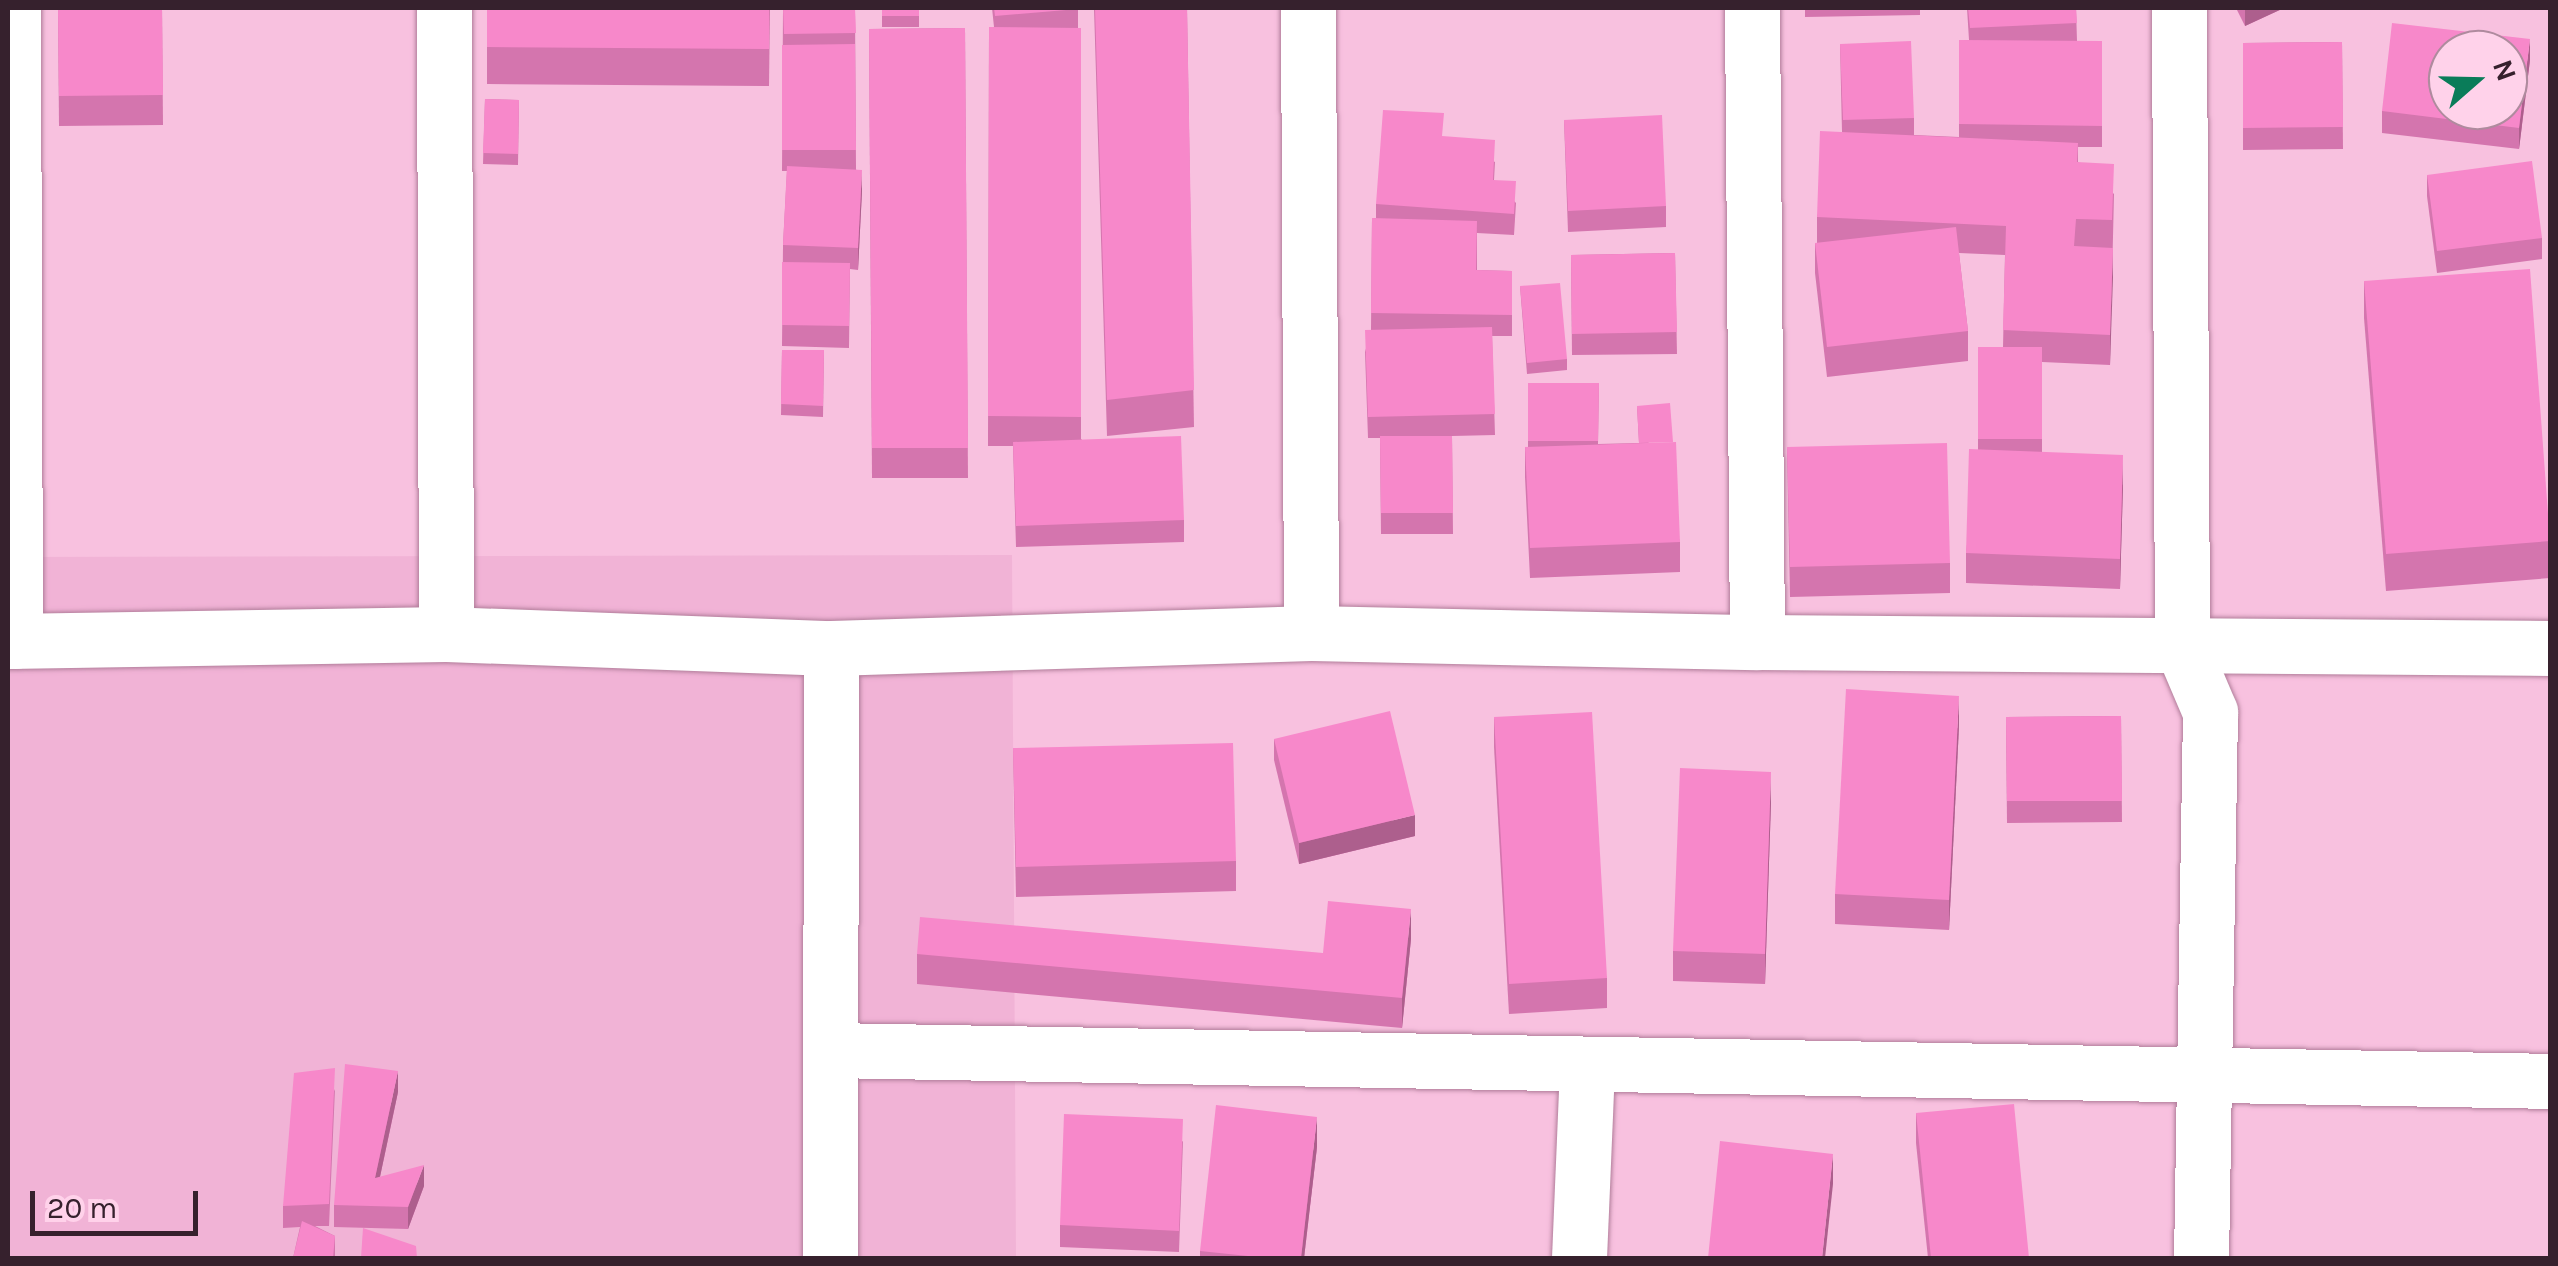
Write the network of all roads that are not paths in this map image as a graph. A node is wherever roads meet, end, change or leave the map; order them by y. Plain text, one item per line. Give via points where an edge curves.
1 (13, 8) edge
2 (444, 8) edge
3 (1308, 8) edge
4 (1752, 8) edge
5 (2179, 8) edge
6 (1311, 632) junction
7 (446, 634) junction
8 (11, 641) edge
9 (1758, 642) junction
10 (2182, 646) junction
11 (831, 648) junction
12 (2550, 648) edge
13 (830, 1050) junction
14 (1587, 1065) junction
15 (2204, 1077) junction
16 (2550, 1080) edge
17 (830, 1258) edge
18 (1579, 1258) edge
19 (2201, 1258) edge

1 - 8 street
2 - 7 street
3 - 6 street
4 - 9 street
5 - 10 street
6 - 9 street
6 - 11 street
7 - 8 street
7 - 11 street
9 - 10 street
10 - 12 street
10 - 15 street via 2210,712
11 - 13 street
13 - 14 street
13 - 17 street
14 - 15 street
14 - 18 street
15 - 16 street
15 - 19 street

